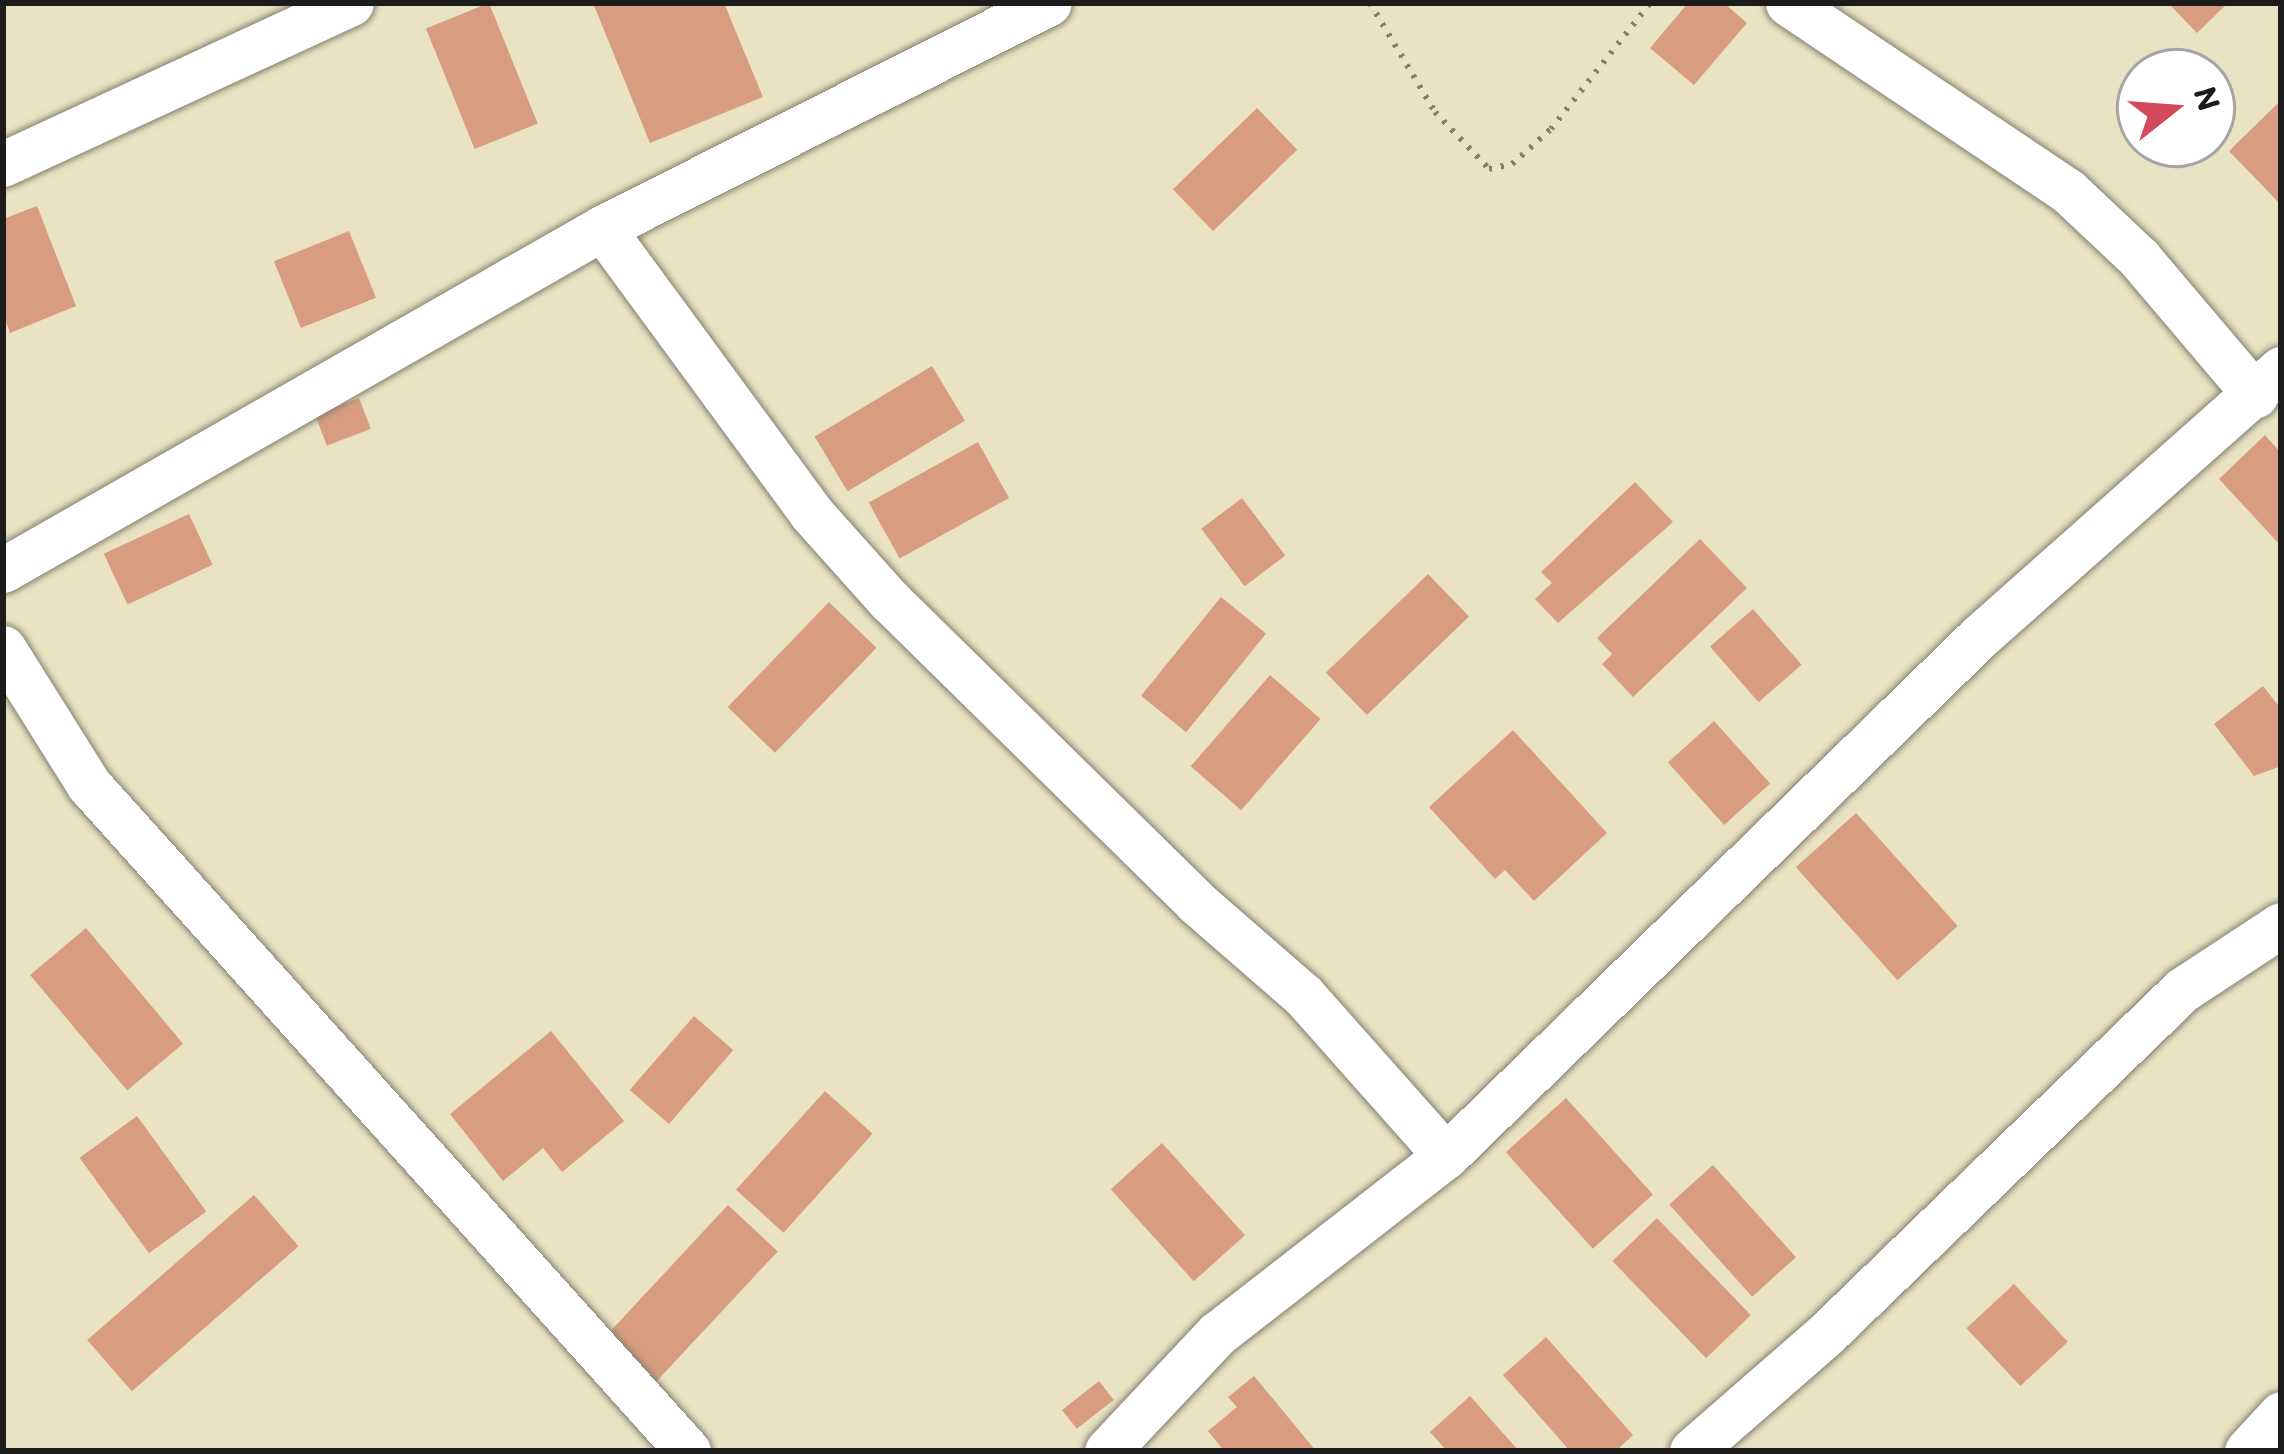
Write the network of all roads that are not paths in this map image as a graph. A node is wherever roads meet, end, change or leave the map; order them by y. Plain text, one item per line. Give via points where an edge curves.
1 (351, 3) edge
2 (1049, 3) edge
3 (1788, 3) edge
4 (3, 164) edge
5 (602, 228) junction
6 (2268, 382) edge
7 (3, 570) edge
8 (3, 648) edge
9 (2281, 925) edge
10 (1446, 1156) junction
11 (2281, 1414) edge
12 (688, 1451) edge
13 (1107, 1451) edge
14 (1692, 1451) edge
15 (2247, 1451) edge

1 - 4 street
2 - 5 street
3 - 6 street via 2068,191
5 - 7 street
5 - 10 street via 812,514 874,583 962,677 1303,995
6 - 10 street via 1979,637
8 - 12 street via 89,784
9 - 14 street via 2182,990 1826,1334
10 - 13 street via 1217,1334
11 - 15 street

